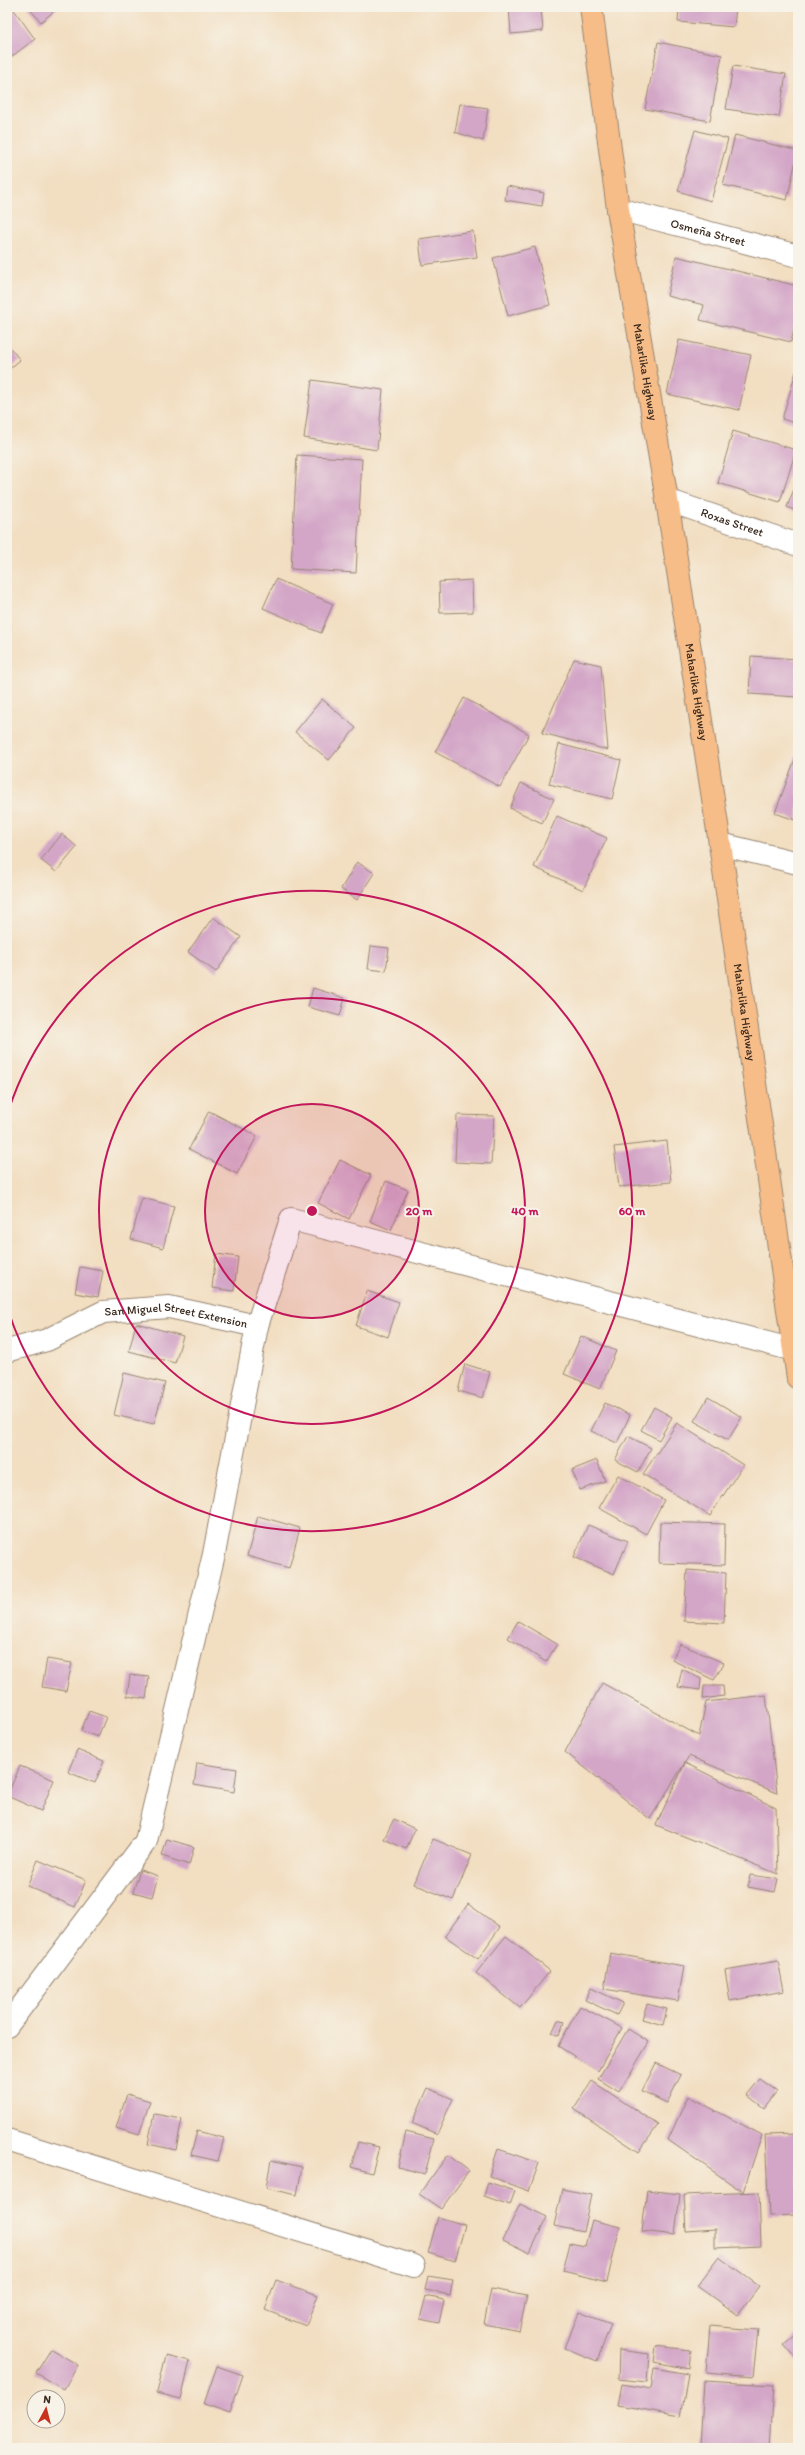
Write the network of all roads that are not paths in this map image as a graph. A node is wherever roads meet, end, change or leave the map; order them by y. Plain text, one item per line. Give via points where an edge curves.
1 (590, 7) edge
2 (618, 209) junction
3 (798, 256) edge
4 (667, 500) junction
5 (798, 545) edge
6 (720, 844) junction
7 (798, 862) edge
8 (257, 1326) junction
9 (796, 1350) edge
10 (7, 1351) edge
11 (798, 1378) edge
12 (7, 2026) edge
13 (7, 2140) edge
14 (414, 2266) dead end

1 - 2 highway, Maharlika Highway
2 - 3 street, Osmeña Street
2 - 4 highway, Maharlika Highway
4 - 5 street, Roxas Street
4 - 6 highway, Maharlika Highway
6 - 7 street
6 - 9 highway, Maharlika Highway
8 - 9 street via 291,1219
8 - 10 street, San Miguel Street Extension via 169,1307 103,1312 47,1340
8 - 12 street via 214,1554 146,1841
9 - 11 highway, Maharlika Highway
13 - 14 street

